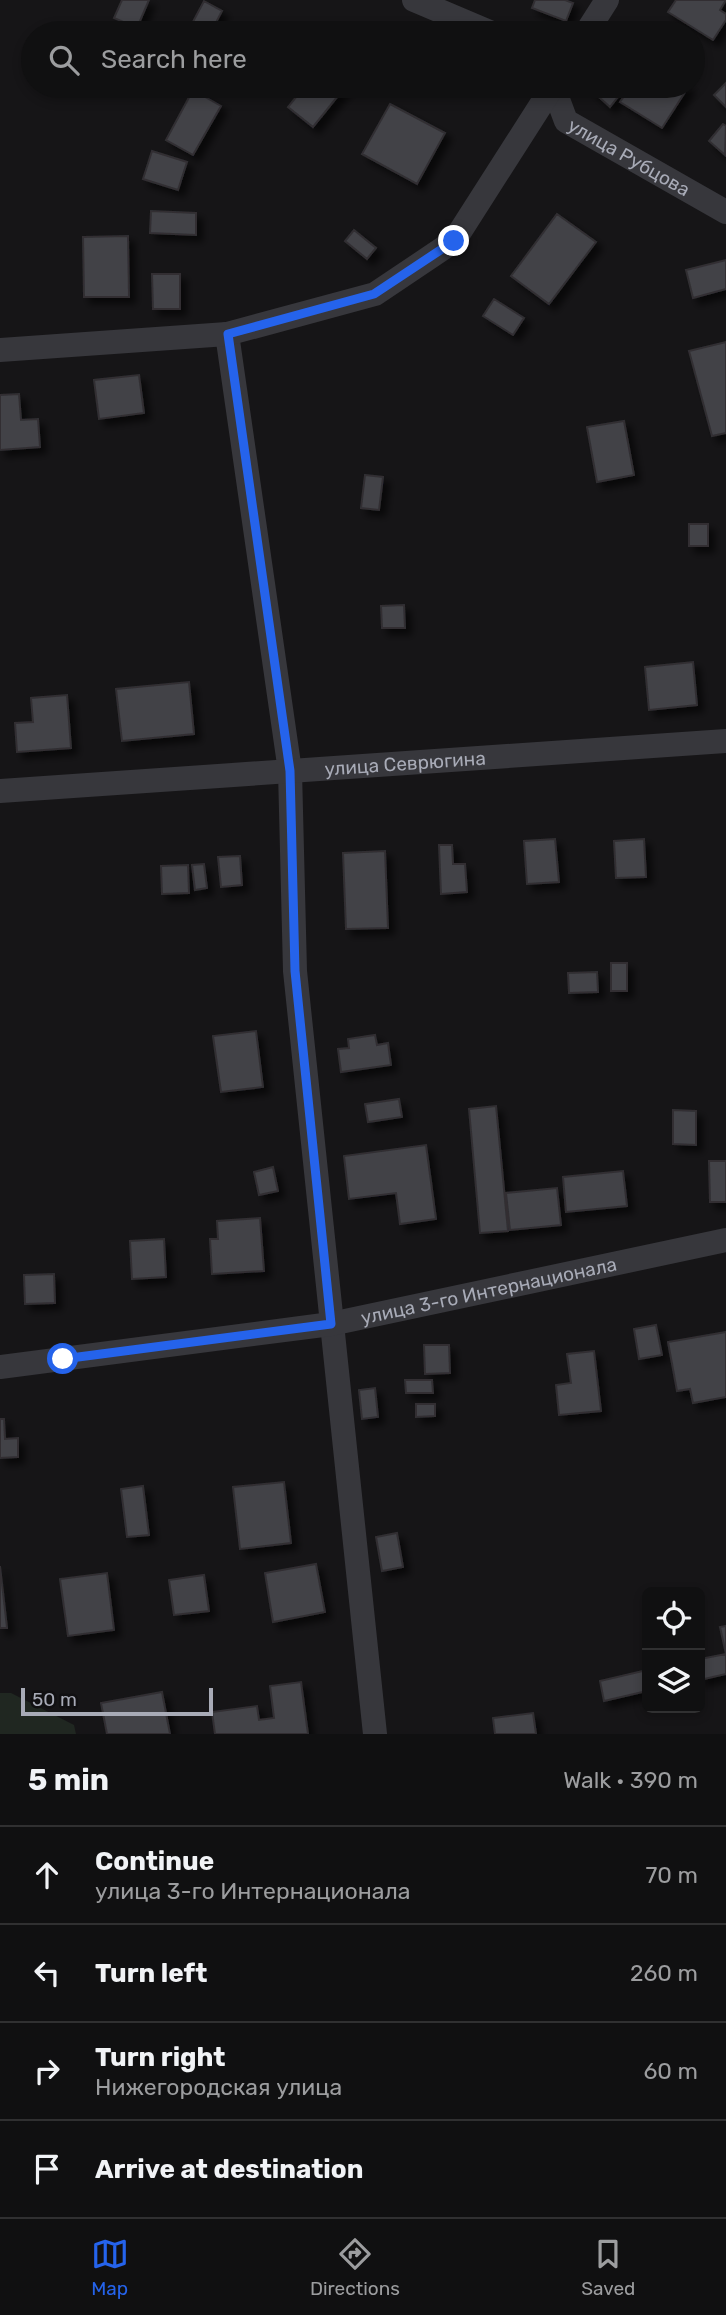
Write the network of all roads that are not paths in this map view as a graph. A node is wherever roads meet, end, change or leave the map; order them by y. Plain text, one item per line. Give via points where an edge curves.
1 (414, 0) edge
2 (607, 0) edge
3 (464, 21) edge
4 (594, 21) edge
5 (545, 98) edge
6 (557, 98) edge
7 (726, 212) edge
8 (228, 334) junction
9 (0, 350) edge
10 (726, 741) edge
11 (290, 771) junction
12 (0, 791) edge
13 (726, 1240) edge
14 (331, 1324) junction
15 (0, 1367) edge
16 (375, 1734) edge

1 - 3 street
2 - 4 street
5 - 8 street via 454,241 374,294
6 - 7 street, улица Рубцова via 566,121
8 - 9 street
8 - 11 street
10 - 11 street, улица Севрюгина
11 - 12 street, улица Севрюгина
11 - 14 street via 295,971
13 - 14 street, улица 3-го Интернационала
14 - 15 street, улица 3-го Интернационала
14 - 16 street

